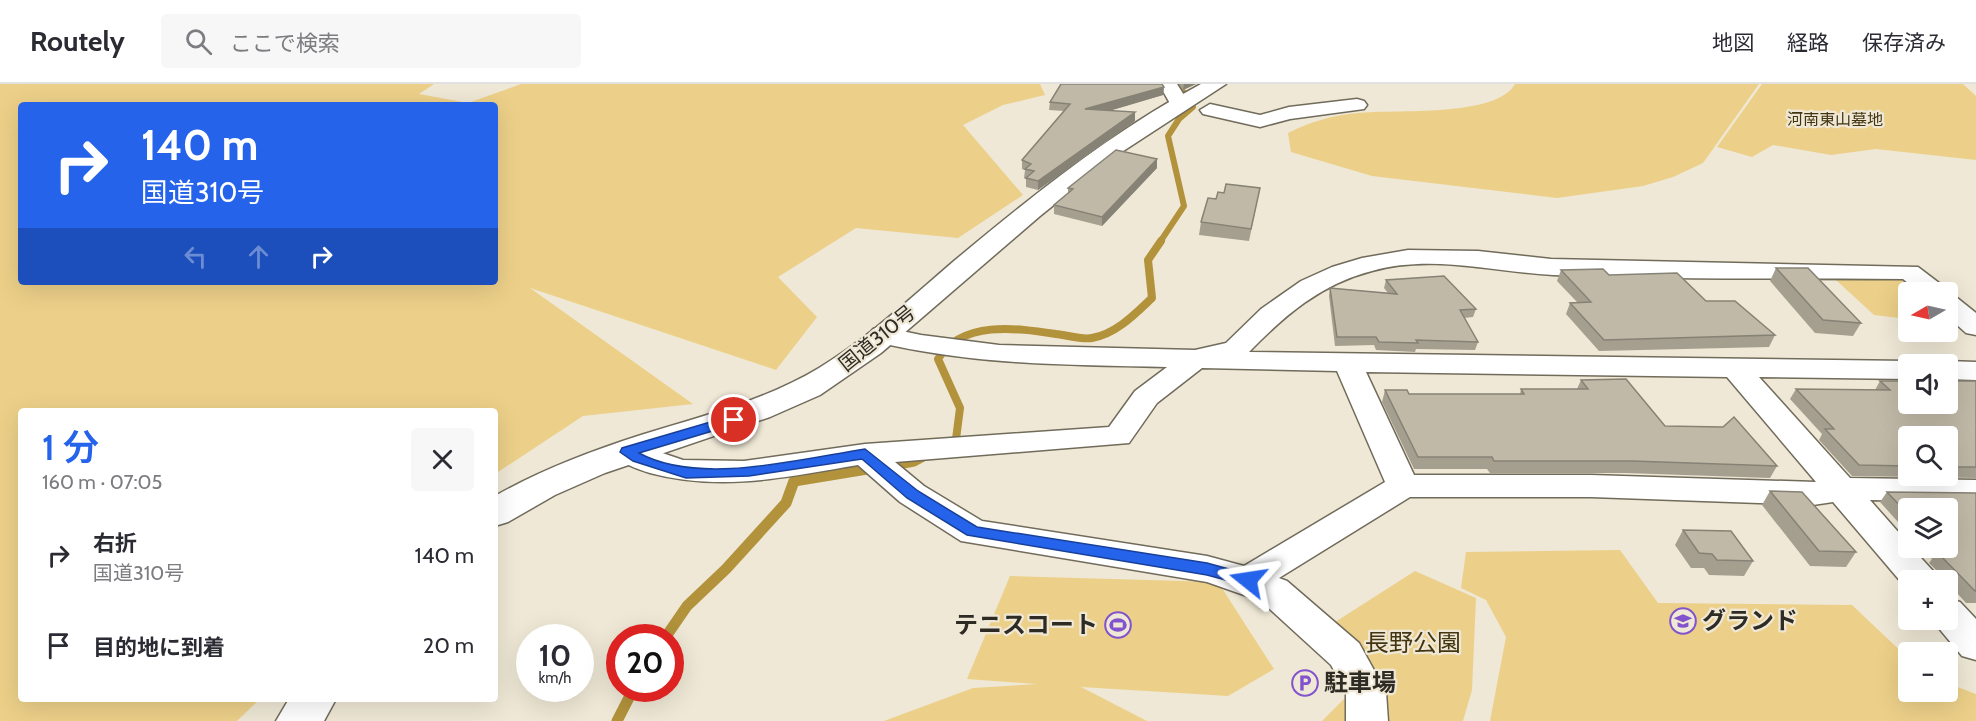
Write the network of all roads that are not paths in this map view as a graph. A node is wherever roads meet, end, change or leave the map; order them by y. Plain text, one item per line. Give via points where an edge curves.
1 (1216, 84) edge
2 (1182, 96) edge
3 (1357, 105) dead end
4 (1922, 282) edge
5 (1958, 312) edge
6 (1976, 327) edge
7 (883, 335) junction
8 (1195, 359) junction
9 (1348, 364) junction
10 (1734, 368) junction
11 (1898, 370) edge
12 (1958, 370) edge
13 (1976, 371) edge
14 (627, 452) junction
15 (873, 461) junction
16 (1403, 486) junction
17 (1841, 489) junction
18 (1976, 491) edge
19 (498, 511) edge
20 (1911, 570) edge
21 (1248, 580) junction
22 (312, 702) edge
23 (299, 721) edge
24 (1367, 721) edge

1 - 2 highway, 国道310号
2 - 3 street via 1212,118 1260,121 1289,113
2 - 7 highway, 国道310号 via 1052,194
4 - 8 street via 1909,272 1551,267 1478,258 1408,257 1371,263 1310,286 1270,315 1236,349
5 - 6 street
7 - 8 street via 920,345 966,350
7 - 14 highway, 国道310号 via 796,395 755,413
8 - 9 street
8 - 15 street via 1146,397 1118,436 920,449
9 - 10 street
9 - 16 street
10 - 11 street
10 - 17 street
12 - 13 street
14 - 15 street via 686,473
14 - 19 highway, 国道310号 via 525,494
15 - 21 street via 912,494 973,532 1207,569
16 - 17 street via 1591,486 1812,494
16 - 21 street
17 - 18 street
17 - 20 street
21 - 24 street via 1274,591 1345,654 1366,692
22 - 23 highway

